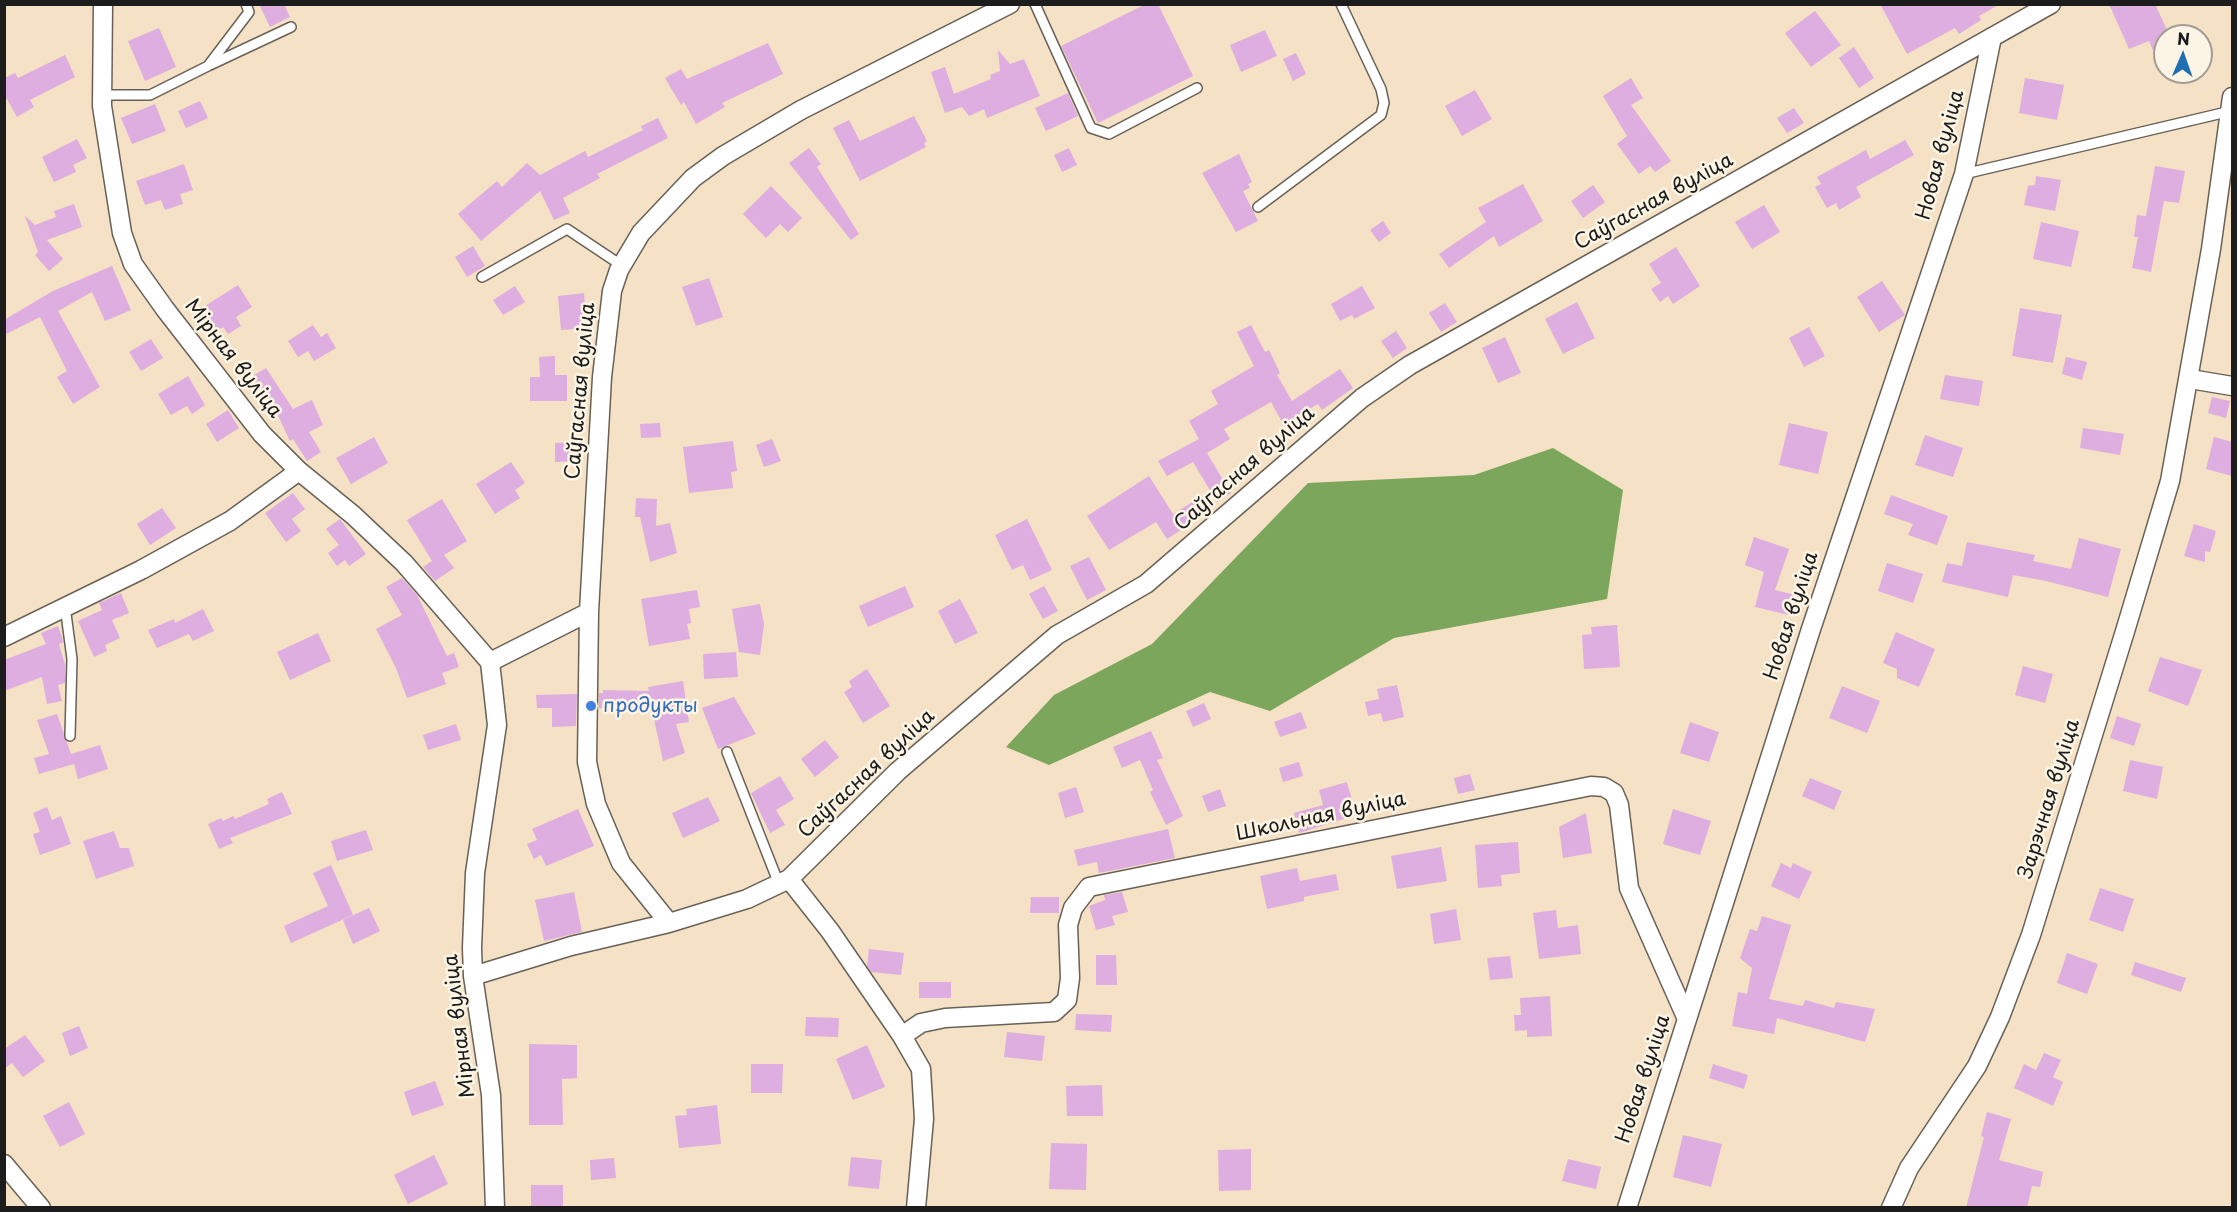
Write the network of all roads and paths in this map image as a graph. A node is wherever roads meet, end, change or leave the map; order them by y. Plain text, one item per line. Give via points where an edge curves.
1 (103, 4) edge
2 (246, 4) edge
3 (1010, 4) edge
4 (1035, 4) edge
5 (1341, 4) edge
6 (2051, 4) edge
7 (291, 27) dead end
8 (1992, 37) junction
9 (208, 66) junction
10 (1197, 88) dead end
11 (102, 95) junction
12 (2232, 104) edge
13 (1964, 174) junction
14 (1258, 207) dead end
15 (621, 265) junction
16 (482, 277) dead end
17 (2190, 379) junction
18 (2232, 386) edge
19 (299, 471) junction
20 (65, 606) junction
21 (589, 612) junction
22 (4, 637) edge
23 (490, 662) junction
24 (70, 736) dead end
25 (727, 752) dead end
26 (784, 881) junction
27 (669, 923) junction
28 (473, 976) junction
29 (1687, 1019) junction
30 (902, 1036) junction
31 (4, 1164) edge
32 (41, 1208) edge
33 (495, 1208) edge
34 (916, 1208) edge
35 (1627, 1208) edge
36 (1891, 1208) edge

1 - 11 street, Мірная вуліца
2 - 9 lane via 249,12
3 - 15 street, Саўгасная вуліца via 801,110 723,156 693,178 641,233
4 - 10 lane via 1091,128 1109,134
5 - 14 lane via 1381,89 1381,115
6 - 8 street, Саўгасная вуліца
7 - 9 lane
8 - 13 street, Новая вуліца
8 - 26 street, Саўгасная вуліца via 1410,365 1362,398 1146,584 1058,635 898,771
9 - 11 lane via 150,95
11 - 19 street, Мірная вуліца via 105,137 122,233 133,264 225,388
12 - 13 lane
12 - 17 street
13 - 29 street, Новая вуліца via 1811,629
15 - 16 lane via 567,229
15 - 21 street, Саўгасная вуліца via 612,291 602,377
17 - 18 street
17 - 36 street, Зарэчная вуліца via 2170,481 2031,935 1988,1044 1909,1168
19 - 20 street via 230,521
19 - 23 street, Мірная вуліца via 404,563
20 - 22 street
20 - 24 lane via 72,659
21 - 23 street
21 - 27 street, Саўгасная вуліца via 586,762 596,804 621,863
23 - 28 street, Мірная вуліца via 497,725 475,873
25 - 26 lane
26 - 27 street, Саўгасная вуліца via 738,902
26 - 30 street via 830,931
27 - 28 street via 571,946
28 - 33 street, Мірная вуліца via 491,1095
29 - 30 street, Школьная вуліца via 1629,888 1619,805 1614,793 1591,786 1089,887 1073,908 1068,925 1067,1000 1054,1012 945,1018 921,1023
29 - 35 street, Новая вуліца
30 - 34 street via 921,1069 924,1102
31 - 32 street

